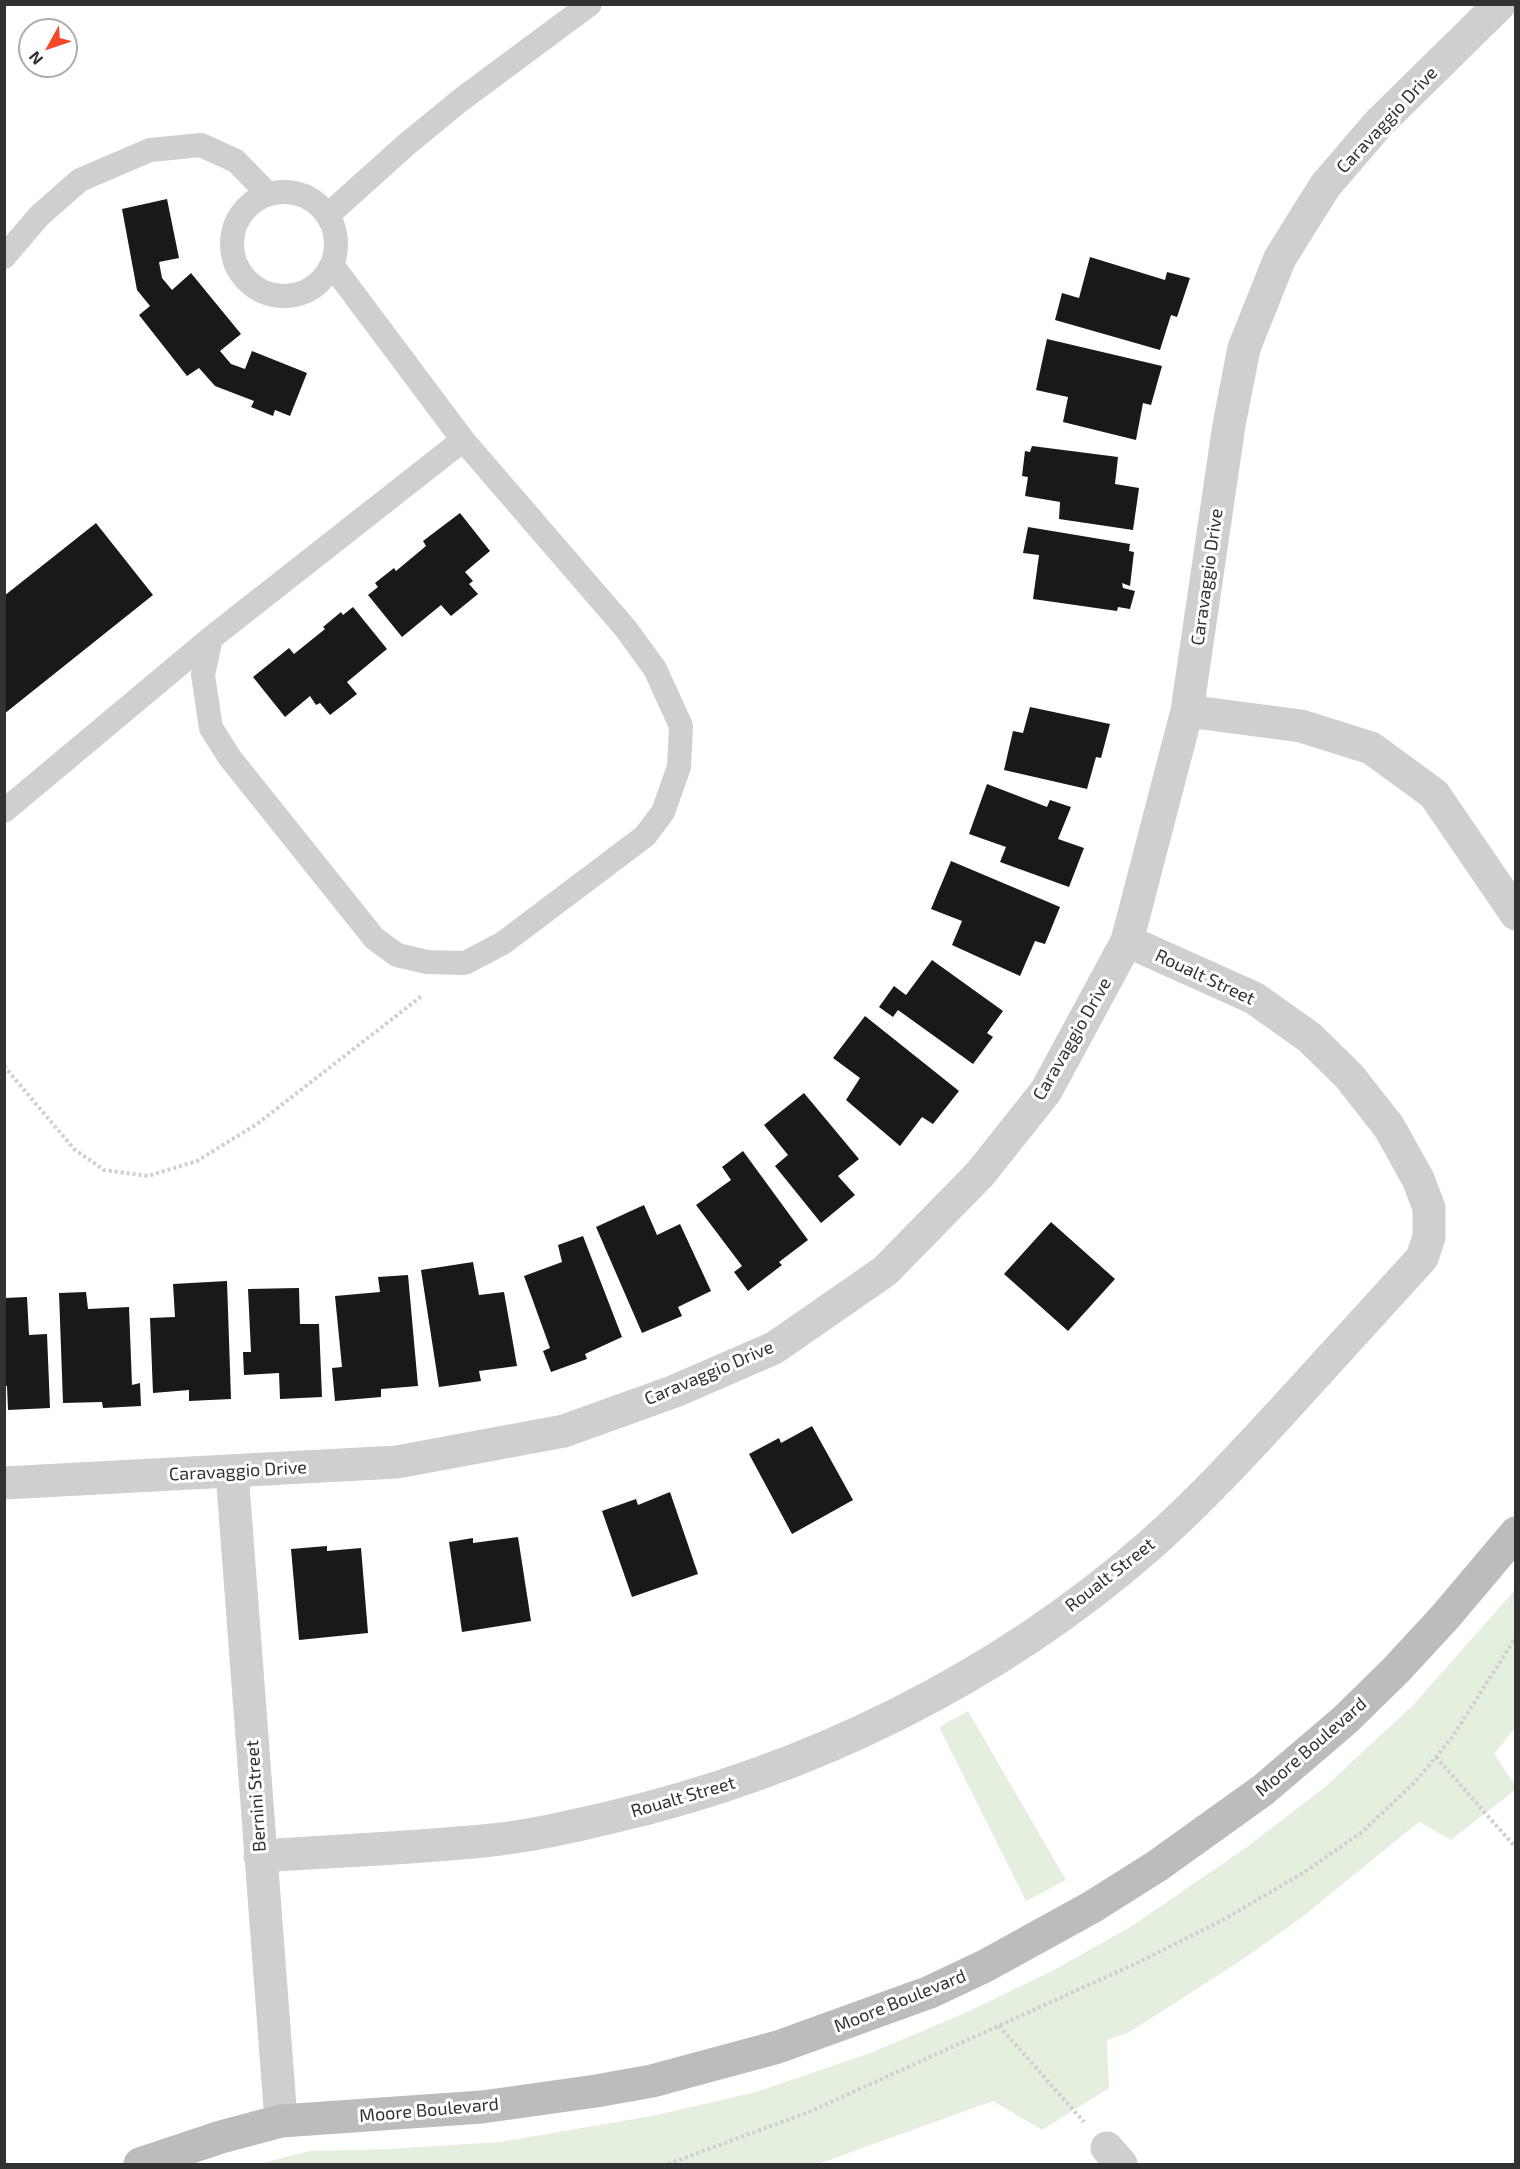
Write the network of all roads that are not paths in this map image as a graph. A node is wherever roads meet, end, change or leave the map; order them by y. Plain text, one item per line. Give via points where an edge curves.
1 (590, 4) edge
2 (1500, 4) edge
3 (268, 194) junction
4 (328, 215) junction
5 (4, 257) edge
6 (333, 265) junction
7 (463, 440) junction
8 (211, 638) junction
9 (1187, 711) junction
10 (4, 811) edge
11 (1515, 914) edge
12 (1127, 941) junction
13 (232, 1472) junction
14 (4, 1483) edge
15 (1515, 1533) edge
16 (260, 1856) junction
17 (281, 2121) junction
18 (140, 2164) edge

1 - 4 lane via 462,99
2 - 9 street, Caravaggio Drive via 1379,123 1325,186 1280,258 1244,348 1227,436
3 - 4 lane via 301,195
3 - 5 lane via 236,161 201,146 150,150 80,180 39,216
3 - 6 lane via 252,202 233,230 231,247 244,278 257,290 273,296 292,296 309,291
4 - 6 lane via 335,231
6 - 7 lane
7 - 8 lane
7 - 8 lane via 626,629 655,669 681,726 679,766 663,812 645,836 503,943 465,963 427,962 397,955 374,938 230,758 211,728 203,675
8 - 10 lane
9 - 11 street via 1301,726 1371,748 1434,794
9 - 12 street, Caravaggio Drive
12 - 13 street, Caravaggio Drive via 1046,1091 980,1174 885,1271 774,1348 675,1391 564,1431 398,1462
12 - 16 street, Roualt Street via 1254,998 1309,1037 1349,1076 1389,1127 1429,1208 1429,1237 1422,1258 1202,1497 1085,1597 1001,1655 923,1701 826,1749 740,1781 564,1828 494,1840
13 - 14 street, Caravaggio Drive
13 - 16 street, Bernini Street
15 - 17 street, Moore Boulevard via 1396,1670 1271,1783 1148,1872 985,1966 930,1992 778,2047 652,2081 483,2107
16 - 17 street, Bernini Street
17 - 18 street, Moore Boulevard

